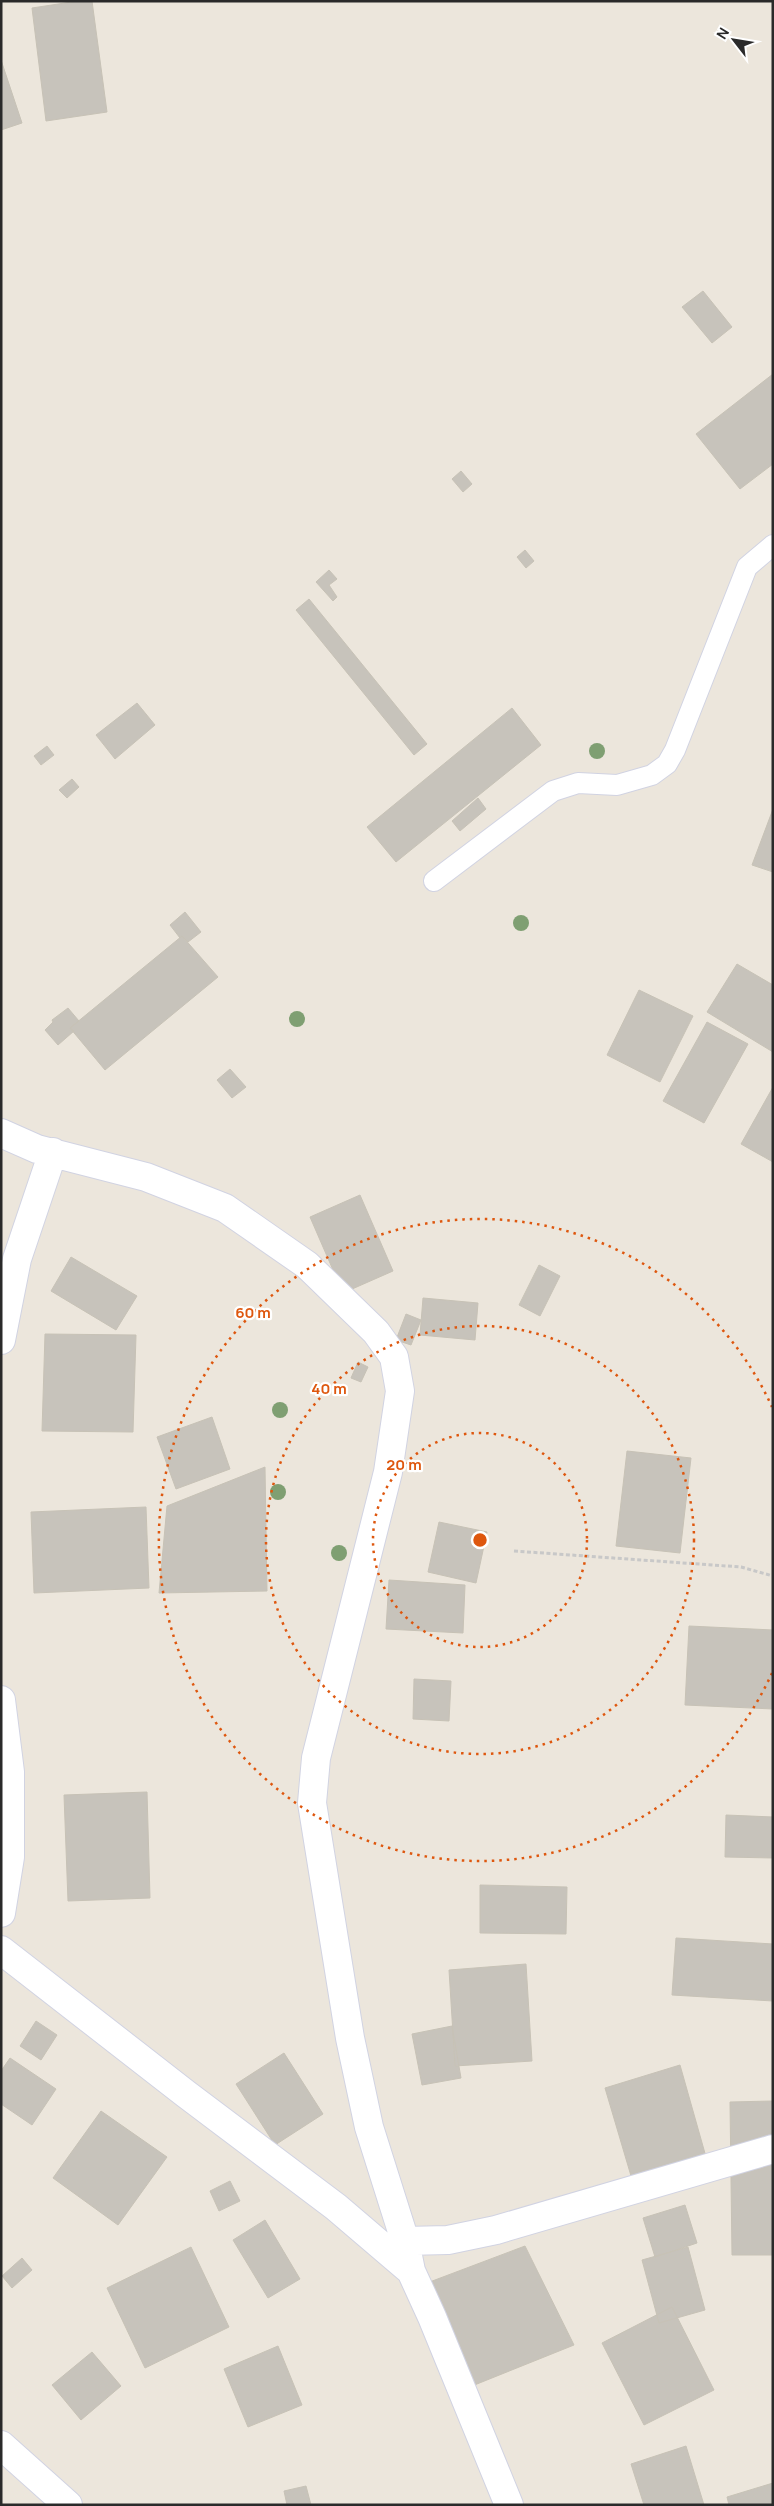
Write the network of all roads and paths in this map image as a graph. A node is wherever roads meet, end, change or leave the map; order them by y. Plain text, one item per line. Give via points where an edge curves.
1 (773, 545) edge
2 (434, 881) dead end
3 (1, 1133) edge
4 (53, 1152) junction
5 (1, 1340) edge
6 (514, 1551) dead end
7 (773, 1576) edge
8 (1, 1700) edge
9 (1, 1913) edge
10 (1, 1950) edge
11 (773, 2149) edge
12 (405, 2241) junction
13 (411, 2271) junction
14 (1, 2444) edge
15 (68, 2505) edge
16 (510, 2505) edge

1 - 2 lane via 747,567 667,764 652,775 617,785 578,783 553,791
3 - 4 street via 37,1149
4 - 5 street via 17,1259
4 - 12 street via 146,1177 225,1208 307,1265 376,1332 394,1358 400,1391 388,1472 316,1758 312,1803 350,2038 369,2127
6 - 7 path via 741,1567
8 - 9 street via 10,1772 10,1857
10 - 13 street via 336,2207
11 - 12 street via 496,2230 448,2240
12 - 13 street
13 - 16 street
14 - 15 street

